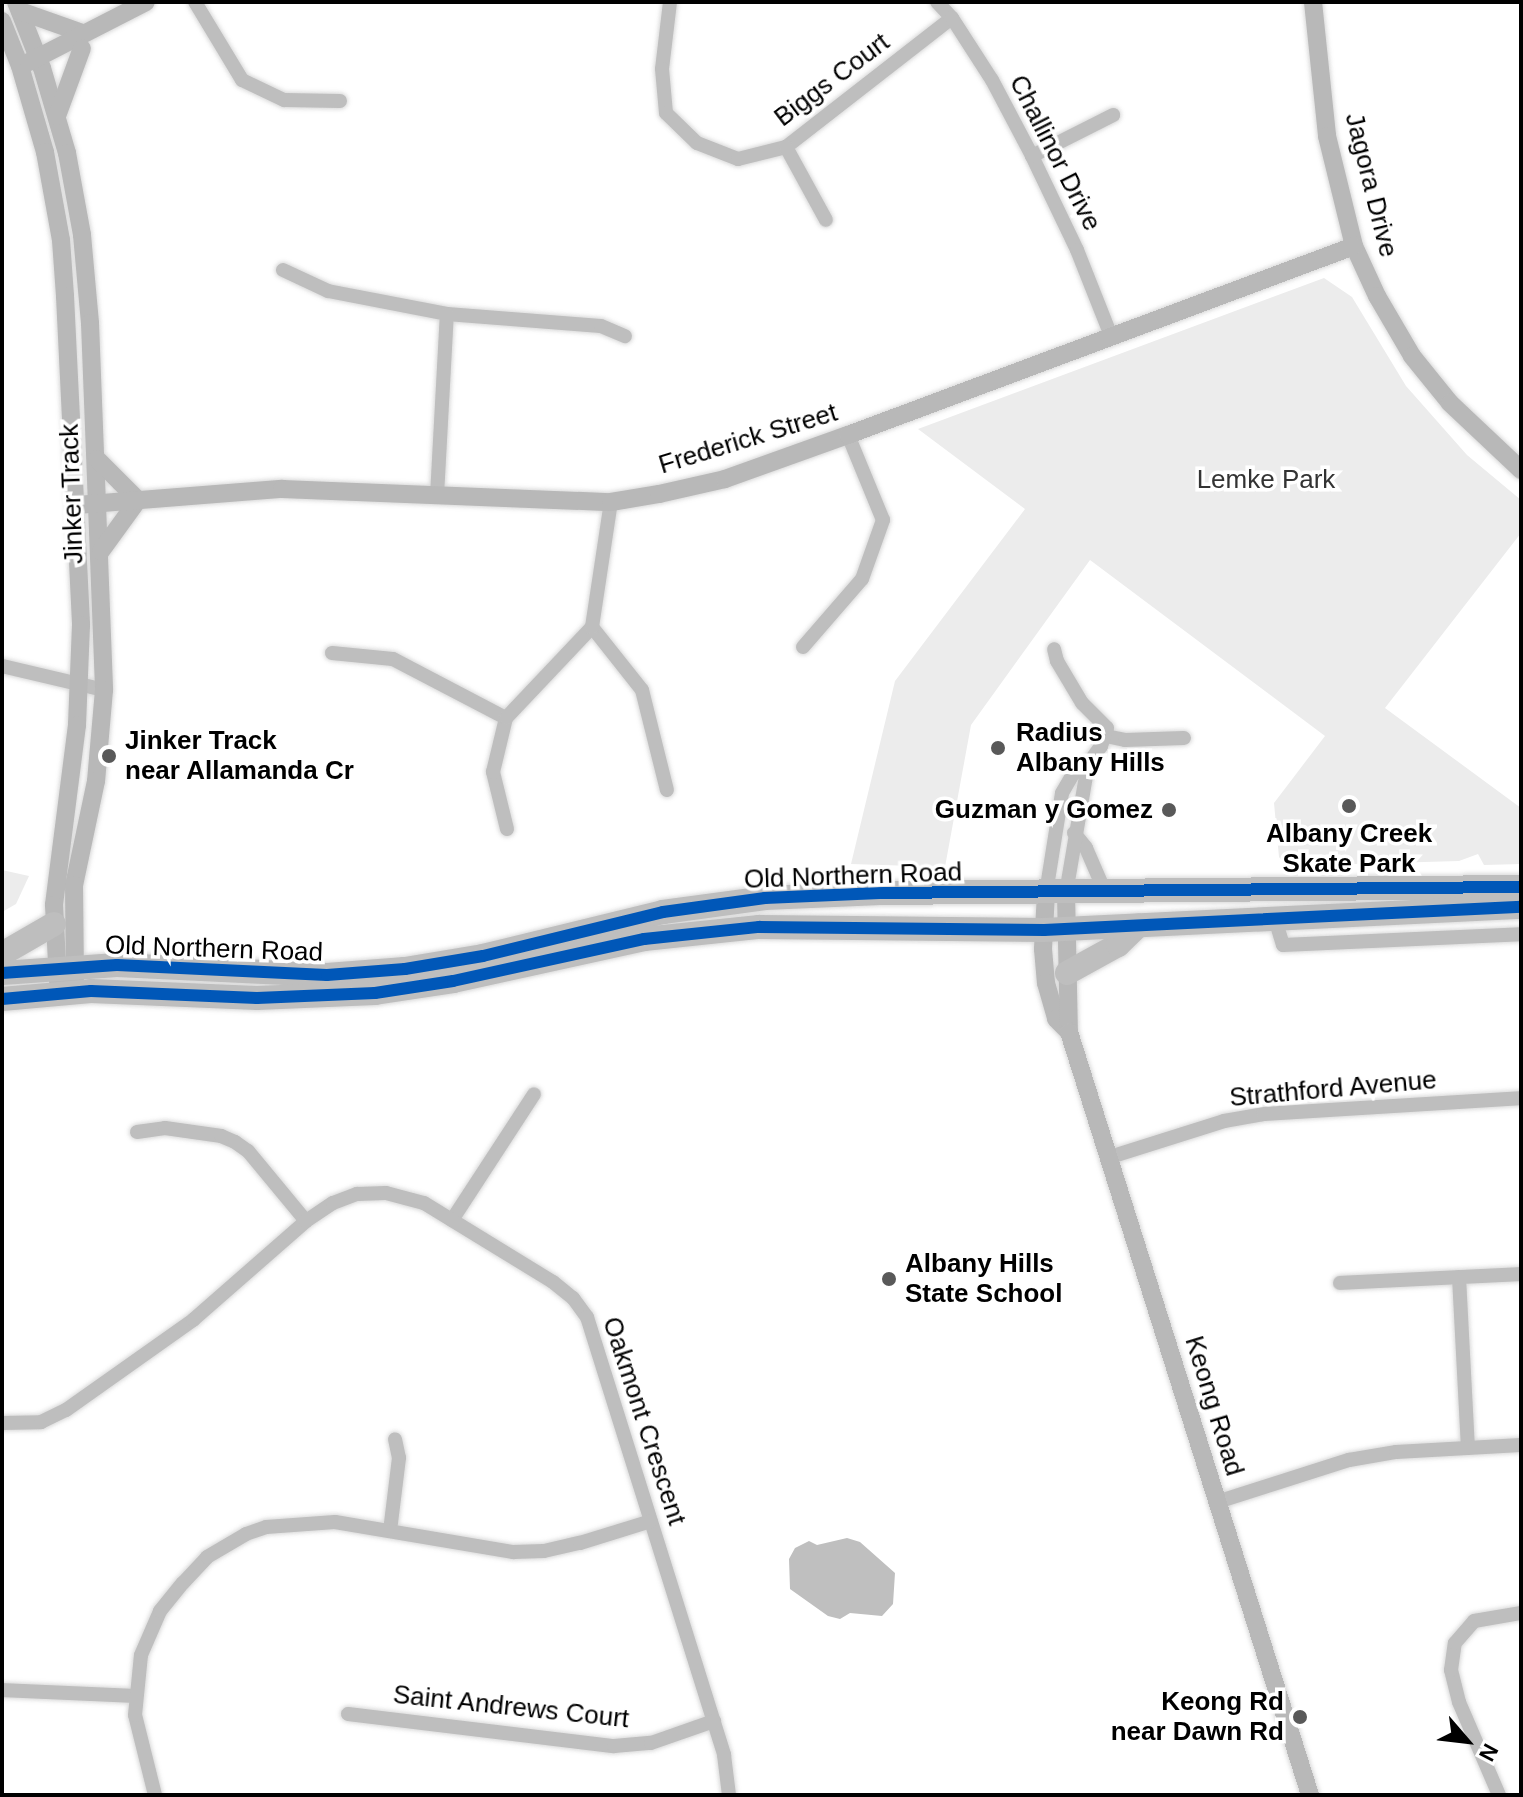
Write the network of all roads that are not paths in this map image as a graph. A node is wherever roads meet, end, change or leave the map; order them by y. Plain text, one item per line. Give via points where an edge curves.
1 (146, 2) edge
2 (195, 2) edge
3 (670, 2) edge
4 (937, 2) edge
5 (1313, 2) edge
6 (18, 7) edge
7 (952, 18) junction
8 (2, 21) edge
9 (82, 41) junction
10 (40, 63) junction
11 (22, 72) junction
12 (340, 101) dead end
13 (1113, 115) dead end
14 (57, 116) junction
15 (786, 147) junction
16 (1032, 156) junction
17 (826, 220) dead end
18 (1354, 246) junction
19 (283, 270) dead end
20 (447, 314) junction
21 (625, 336) dead end
22 (1111, 336) junction
23 (848, 435) junction
24 (97, 459) junction
25 (1521, 470) edge
26 (437, 496) junction
27 (138, 500) junction
28 (611, 502) junction
29 (98, 503) junction
30 (77, 505) junction
31 (101, 551) junction
32 (592, 627) junction
33 (803, 647) dead end
34 (1054, 649) dead end
35 (332, 653) dead end
36 (2, 666) edge
37 (81, 684) junction
38 (104, 690) junction
39 (506, 718) junction
40 (1106, 736) junction
41 (1184, 738) dead end
42 (1088, 764) junction
43 (667, 790) dead end
44 (507, 829) dead end
45 (1074, 833) junction
46 (1521, 887) edge
47 (1105, 892) junction
48 (1056, 893) junction
49 (1521, 907) edge
50 (1275, 919) junction
51 (54, 924) junction
52 (1138, 926) junction
53 (1054, 930) junction
54 (1521, 934) edge
55 (2, 954) edge
56 (2, 973) edge
57 (1067, 973) junction
58 (66, 980) junction
59 (2, 999) edge
60 (1069, 1032) junction
61 (534, 1094) dead end
62 (1521, 1098) edge
63 (137, 1132) dead end
64 (1107, 1158) junction
65 (452, 1220) junction
66 (306, 1221) junction
67 (1521, 1274) edge
68 (1459, 1277) junction
69 (1340, 1283) dead end
70 (2, 1423) edge
71 (395, 1439) dead end
72 (1521, 1445) edge
73 (1468, 1448) junction
74 (1217, 1502) junction
75 (651, 1521) junction
76 (390, 1531) junction
77 (1521, 1613) edge
78 (2, 1690) edge
79 (135, 1696) junction
80 (348, 1714) dead end
81 (714, 1721) junction
82 (155, 1795) edge
83 (729, 1795) edge
84 (1310, 1795) edge
85 (1499, 1795) edge

1 - 9 street
2 - 12 street via 242,80 284,100
3 - 15 street, Biggs Court via 662,69 666,113 697,143 738,159
4 - 7 street, Challinor Drive
5 - 18 street, Jagora Drive via 1327,136
6 - 9 street
6 - 10 street, Jinker Track
7 - 15 street, Biggs Court
7 - 16 street, Challinor Drive
8 - 11 street, Jinker Track
9 - 10 street
9 - 14 street
10 - 11 street
10 - 14 street, Jinker Track
11 - 30 street, Jinker Track via 45,152 61,240
13 - 16 street
14 - 24 street, Jinker Track via 82,235
15 - 17 street
16 - 22 street, Challinor Drive
18 - 22 street, Frederick Street
18 - 25 street, Jagora Drive via 1412,356 1450,403
19 - 20 street via 328,291
20 - 21 street via 601,326
20 - 26 street
22 - 23 street, Frederick Street
23 - 28 street, Frederick Street via 725,479
23 - 33 street via 883,520 862,579
24 - 27 street
24 - 29 street, Jinker Track
26 - 27 street, Frederick Street via 282,489
26 - 28 street, Frederick Street
27 - 29 street, Frederick Street
27 - 31 street
28 - 32 street
29 - 30 street, Frederick Street
29 - 31 street, Jinker Track
30 - 37 street, Jinker Track
31 - 38 street, Jinker Track
32 - 39 street
32 - 43 street via 642,690
34 - 40 street via 1082,703 1107,728
35 - 39 street via 393,659
36 - 37 street
37 - 38 street
37 - 51 street, Jinker Track
38 - 58 street, Jinker Track via 96,781 74,885
39 - 44 street via 493,772
40 - 41 street
40 - 42 street
42 - 45 street
42 - 48 street via 1073,774 1062,793
45 - 47 street
45 - 48 street
46 - 47 highway, Old Northern Road
47 - 48 highway, Old Northern Road
48 - 53 street, Keong Road
48 - 58 highway, Old Northern Road via 765,898 663,912 483,956 369,973 117,965
49 - 50 highway, Old Northern Road
50 - 52 highway, Old Northern Road
50 - 54 street via 1283,945
51 - 55 highway
51 - 58 street, Jinker Track
52 - 53 highway, Old Northern Road
52 - 57 highway via 1118,945
53 - 57 street, Keong Road
53 - 58 highway, Old Northern Road via 810,926 703,932 644,939 415,989 337,996 257,998
53 - 60 street, Keong Road via 1051,1005
56 - 58 highway, Old Northern Road
57 - 60 street, Keong Road
58 - 59 highway, Old Northern Road
60 - 64 street, Keong Road
61 - 65 street
62 - 64 street, Strathford Avenue via 1263,1114
63 - 66 street via 165,1128 235,1142
64 - 74 street, Keong Road
65 - 66 street, Oakmont Crescent via 424,1203 386,1193 357,1194
65 - 75 street, Oakmont Crescent via 553,1282 587,1317
66 - 70 street, Oakmont Crescent via 193,1320 66,1410 41,1422
67 - 68 street
68 - 69 street
68 - 73 street
71 - 76 street via 399,1458
72 - 73 street
73 - 74 street via 1349,1460
74 - 84 street, Keong Road
75 - 76 street via 544,1551 513,1552
75 - 81 street, Oakmont Crescent
76 - 79 street via 335,1522 266,1527 207,1557 160,1611 141,1655
77 - 85 street via 1474,1621 1455,1643 1451,1670 1459,1702
78 - 79 street
79 - 82 street
80 - 81 street, Saint Andrews Court via 614,1746 651,1743
81 - 83 street, Oakmont Crescent

